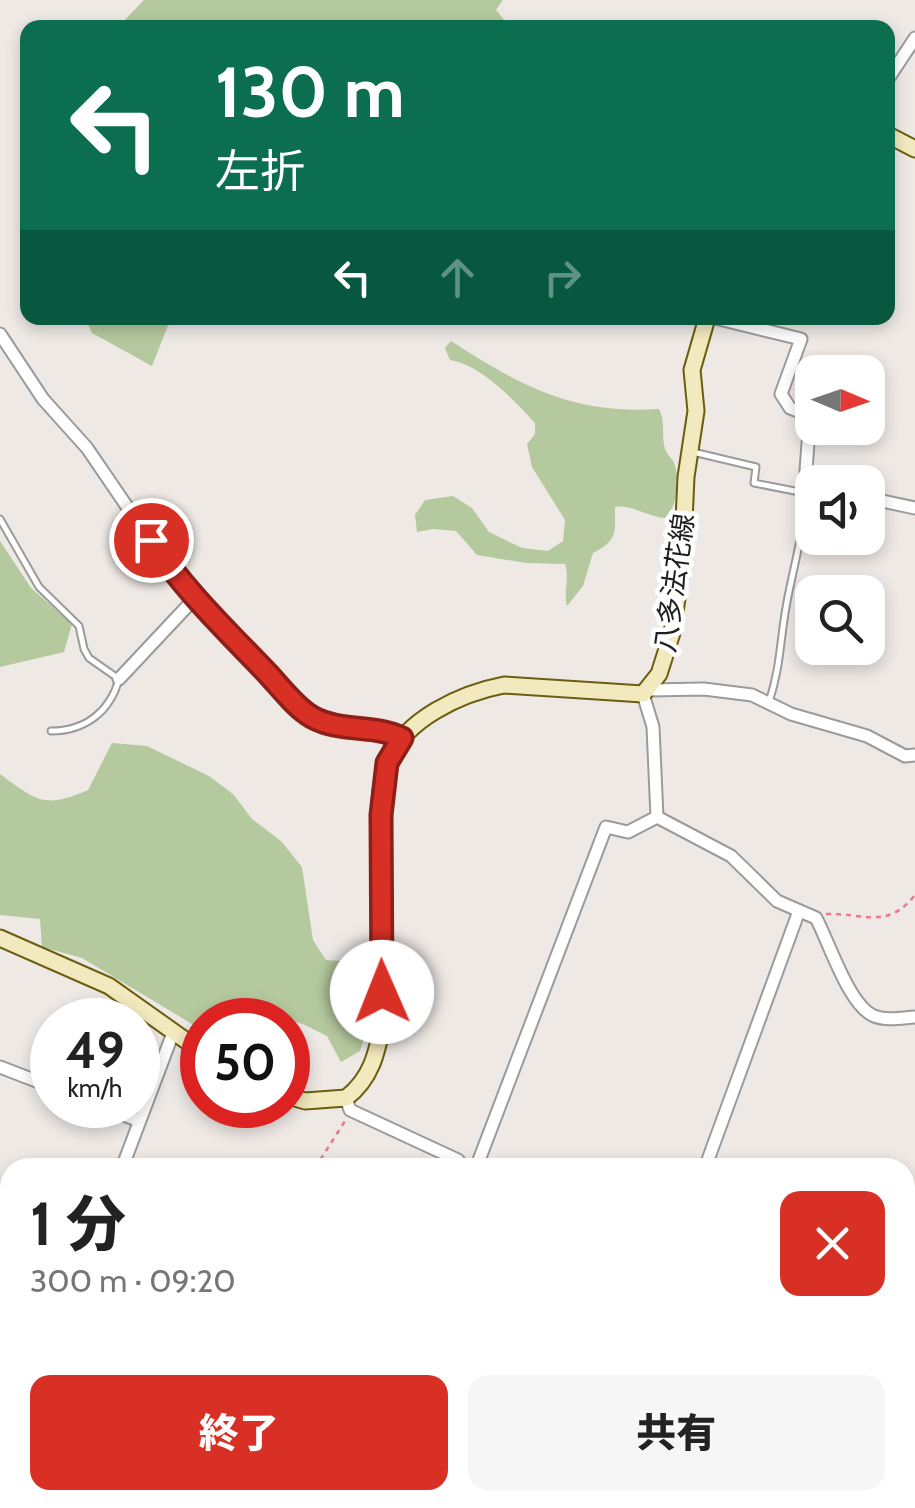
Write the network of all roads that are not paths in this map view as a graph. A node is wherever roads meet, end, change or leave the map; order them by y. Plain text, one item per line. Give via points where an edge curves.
1 (915, 38) edge
2 (895, 68) edge
3 (704, 325) edge
4 (744, 325) edge
5 (0, 334) edge
6 (690, 452) junction
7 (809, 465) edge
8 (795, 486) edge
9 (885, 502) edge
10 (915, 508) edge
11 (0, 518) edge
12 (799, 555) edge
13 (195, 598) junction
14 (119, 679) junction
15 (646, 692) junction
16 (769, 702) junction
17 (50, 731) dead end
18 (402, 738) junction
19 (915, 755) edge
20 (657, 817) junction
21 (799, 911) junction
22 (0, 938) edge
23 (915, 1017) edge
24 (173, 1033) junction
25 (180, 1038) edge
26 (0, 1067) edge
27 (160, 1067) edge
28 (30, 1079) edge
29 (310, 1100) edge
30 (348, 1104) junction
31 (136, 1128) edge
32 (126, 1158) edge
33 (454, 1158) edge
34 (480, 1158) edge
35 (709, 1158) edge

1 - 2 street
3 - 6 main road, 八多法花線 via 692,370
4 - 7 street via 801,339 781,394 790,408 810,416
5 - 13 street
6 - 8 lane via 756,467 754,483
6 - 15 main road, 八多法花線 via 672,633 660,674
9 - 10 street
11 - 14 lane via 40,586 79,626 89,658
12 - 16 lane
13 - 14 street
13 - 18 street via 309,716
14 - 17 lane via 102,712 83,725
15 - 16 street via 704,689
15 - 18 main road via 482,690 462,696
15 - 20 street
16 - 19 street
18 - 30 main road via 387,763 381,815 384,1022 370,1072
20 - 21 street via 732,856 777,901
20 - 34 street via 628,832 606,827
21 - 23 street via 816,918 866,1012 888,1020
21 - 35 street
22 - 24 main road via 110,986
24 - 25 main road
24 - 27 street
26 - 28 street
29 - 30 main road
30 - 33 street
31 - 32 street

